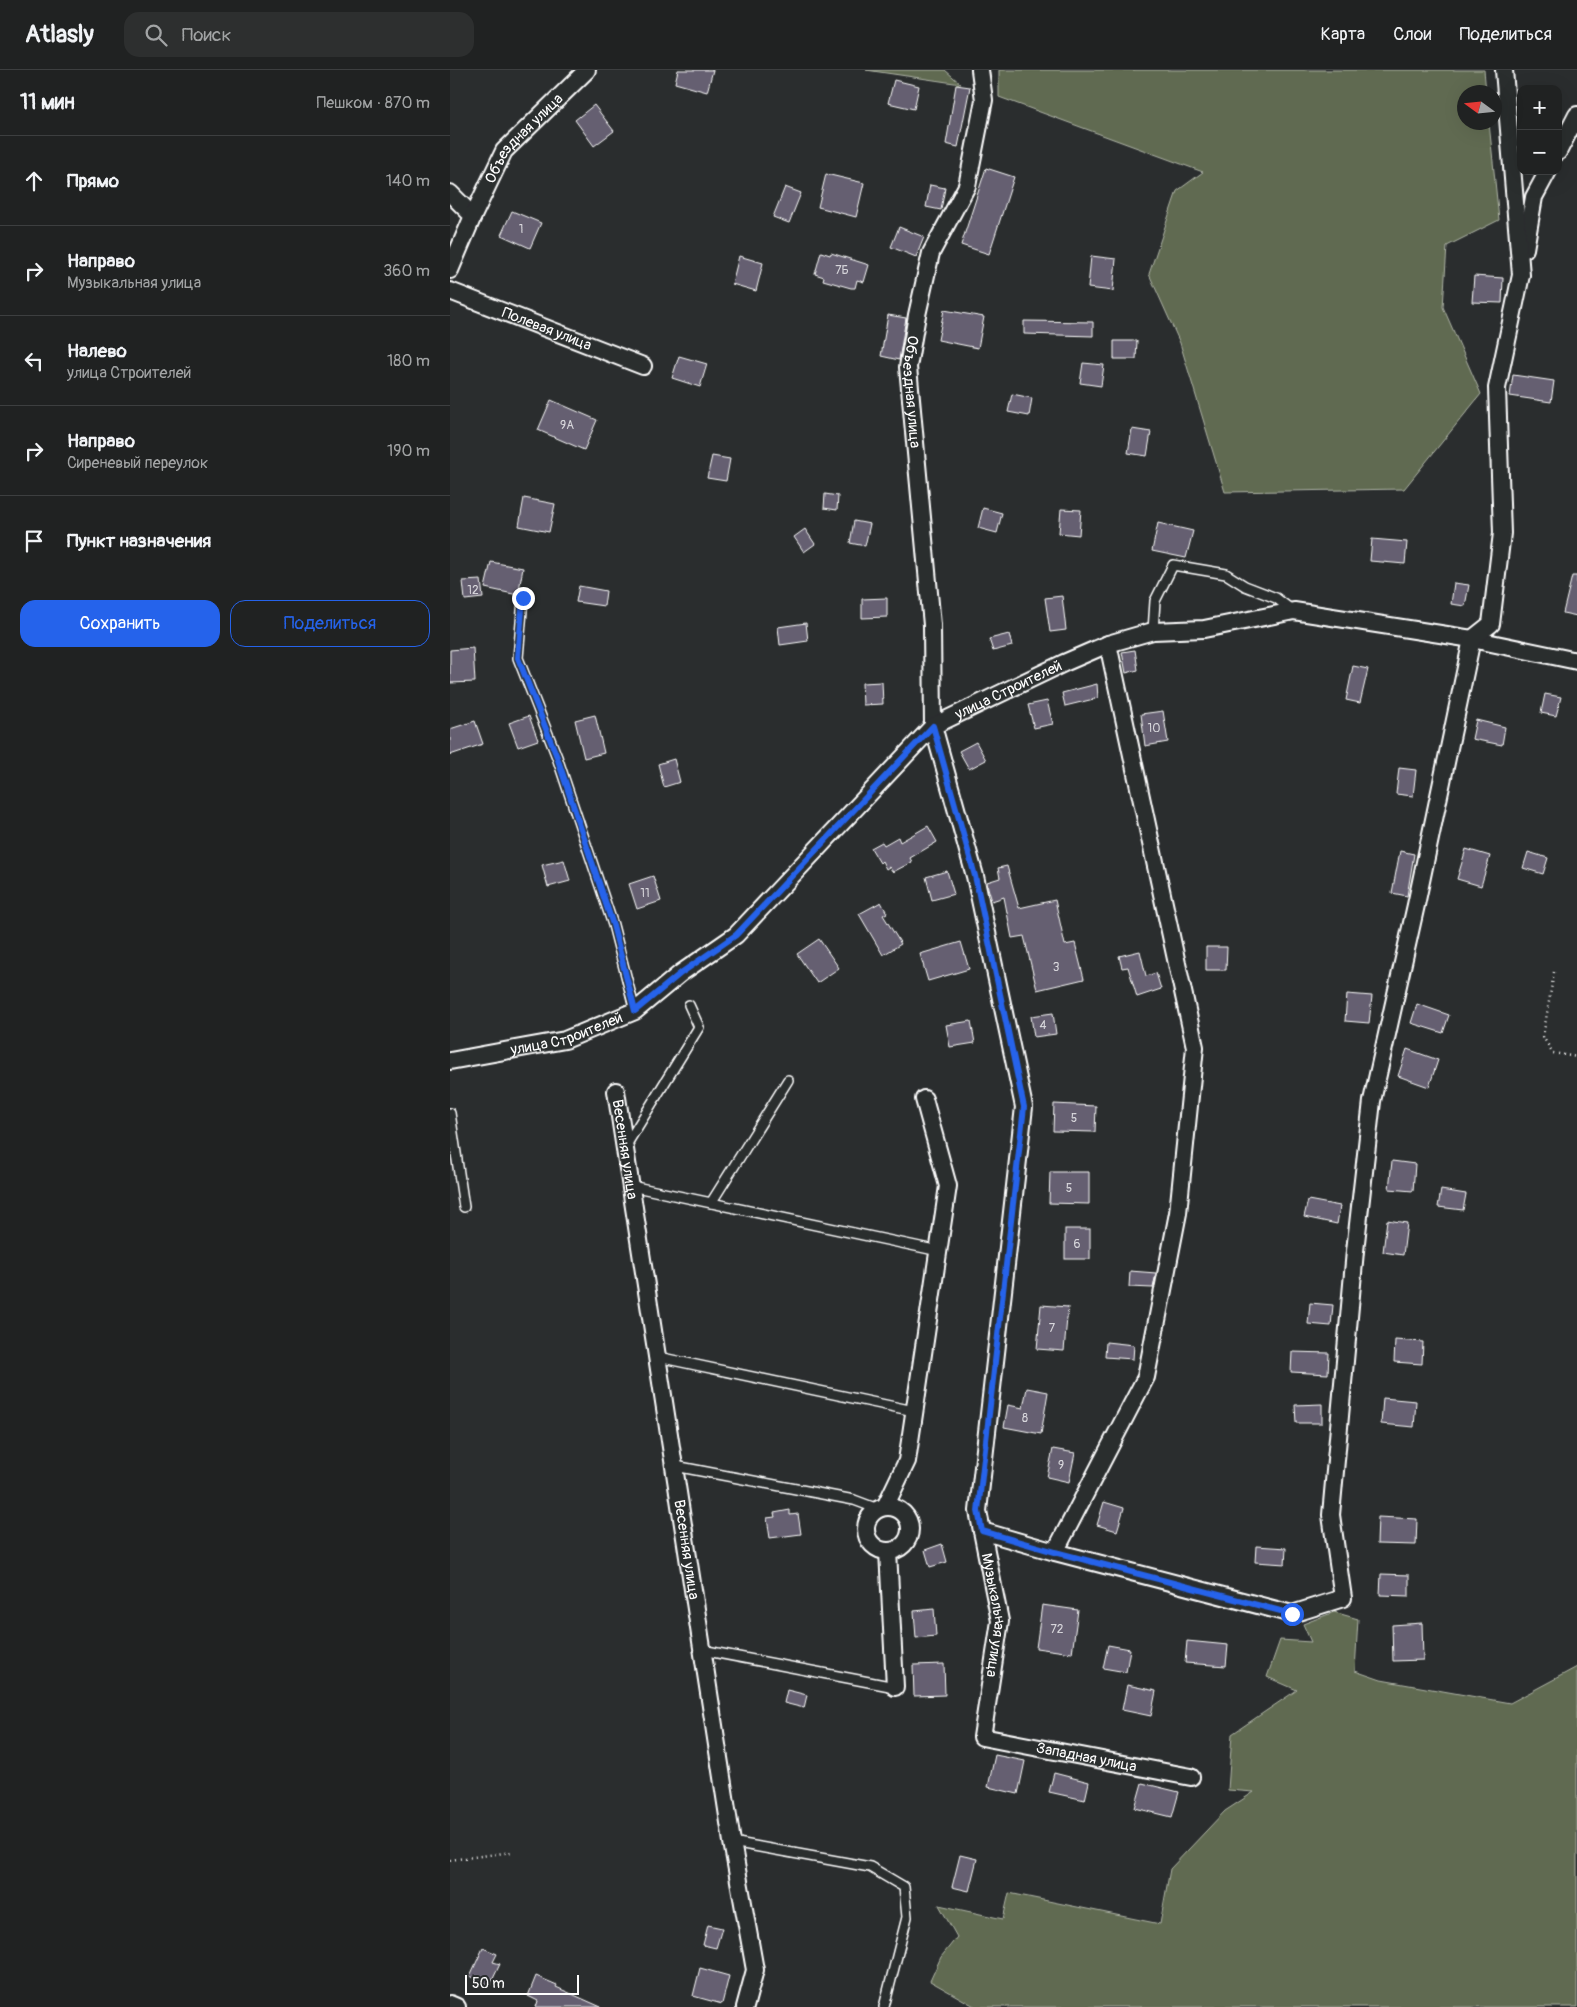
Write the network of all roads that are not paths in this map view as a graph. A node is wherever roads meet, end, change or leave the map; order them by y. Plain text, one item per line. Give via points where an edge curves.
1 (587, 70) edge
2 (980, 70) edge
3 (1504, 70) edge
4 (1577, 115) edge
5 (1562, 144) edge
6 (1546, 175) edge
7 (450, 193) edge
8 (473, 216) junction
9 (450, 270) edge
10 (1521, 276) junction
11 (450, 291) edge
12 (643, 366) dead end
13 (523, 598) dead end
14 (1294, 612) junction
15 (1153, 631) junction
16 (1472, 639) junction
17 (1108, 644) junction
18 (1577, 661) edge
19 (933, 726) junction
20 (689, 1005) dead end
21 (635, 1011) junction
22 (450, 1061) edge
23 (788, 1080) dead end
24 (616, 1091) dead end
25 (924, 1099) dead end
26 (450, 1113) edge
27 (625, 1147) junction
28 (631, 1186) junction
29 (711, 1203) junction
30 (464, 1207) dead end
31 (939, 1251) junction
32 (658, 1357) junction
33 (914, 1411) junction
34 (675, 1466) junction
35 (882, 1508) junction
36 (982, 1531) junction
37 (888, 1551) junction
38 (1055, 1552) junction
39 (702, 1650) junction
40 (895, 1687) joint
41 (982, 1737) joint
42 (1191, 1777) dead end
43 (732, 1842) junction
44 (450, 2004) edge
45 (457, 2007) edge
46 (745, 2007) edge
47 (884, 2007) edge

1 - 8 street, Объездная улица via 504,151
2 - 19 street, Объездная улица via 984,100 967,186 931,253 908,367 932,625
3 - 10 street
4 - 5 street
6 - 10 street via 1534,197
7 - 8 street
8 - 9 street, Объездная улица
10 - 16 street via 1497,388 1502,533 1491,624
11 - 12 street, Полевая улица
13 - 21 lane via 518,658 557,757 613,925
14 - 15 street, улица Строителей via 1204,629
14 - 15 lane via 1276,598 1245,586 1226,574 1173,565 1154,601
14 - 16 street, улица Строителей
15 - 17 street, улица Строителей
16 - 18 street, улица Строителей
16 - 38 street via 1372,1101 1331,1515 1342,1598 1292,1614
17 - 19 street, улица Строителей
17 - 38 street via 1195,1047 1178,1213 1146,1377
19 - 21 street, улица Строителей via 736,935 681,973
19 - 36 street, Музыкальная улица via 975,876 1024,1107 978,1511
20 - 27 lane via 699,1027
21 - 22 street, улица Строителей via 565,1040
23 - 29 lane
24 - 27 street, Весенняя улица
25 - 31 street via 948,1186
26 - 30 lane
27 - 28 street, Весенняя улица
28 - 29 lane
28 - 32 street, Весенняя улица
29 - 31 lane
31 - 33 street
32 - 33 lane
32 - 34 street, Весенняя улица
33 - 35 street via 907,1461
34 - 35 lane
34 - 39 street, Весенняя улица
35 - 37 street via 868,1520 867,1534 874,1546
35 - 37 street via 905,1514 910,1528 906,1542
36 - 38 street
36 - 41 street, Музыкальная улица via 1000,1621
37 - 40 street
39 - 40 lane
39 - 43 street, Весенняя улица
41 - 42 street, Западная улица
43 - 46 street, Весенняя улица via 755,1970
43 - 47 lane via 870,1867 904,1887 907,1917
44 - 45 street

